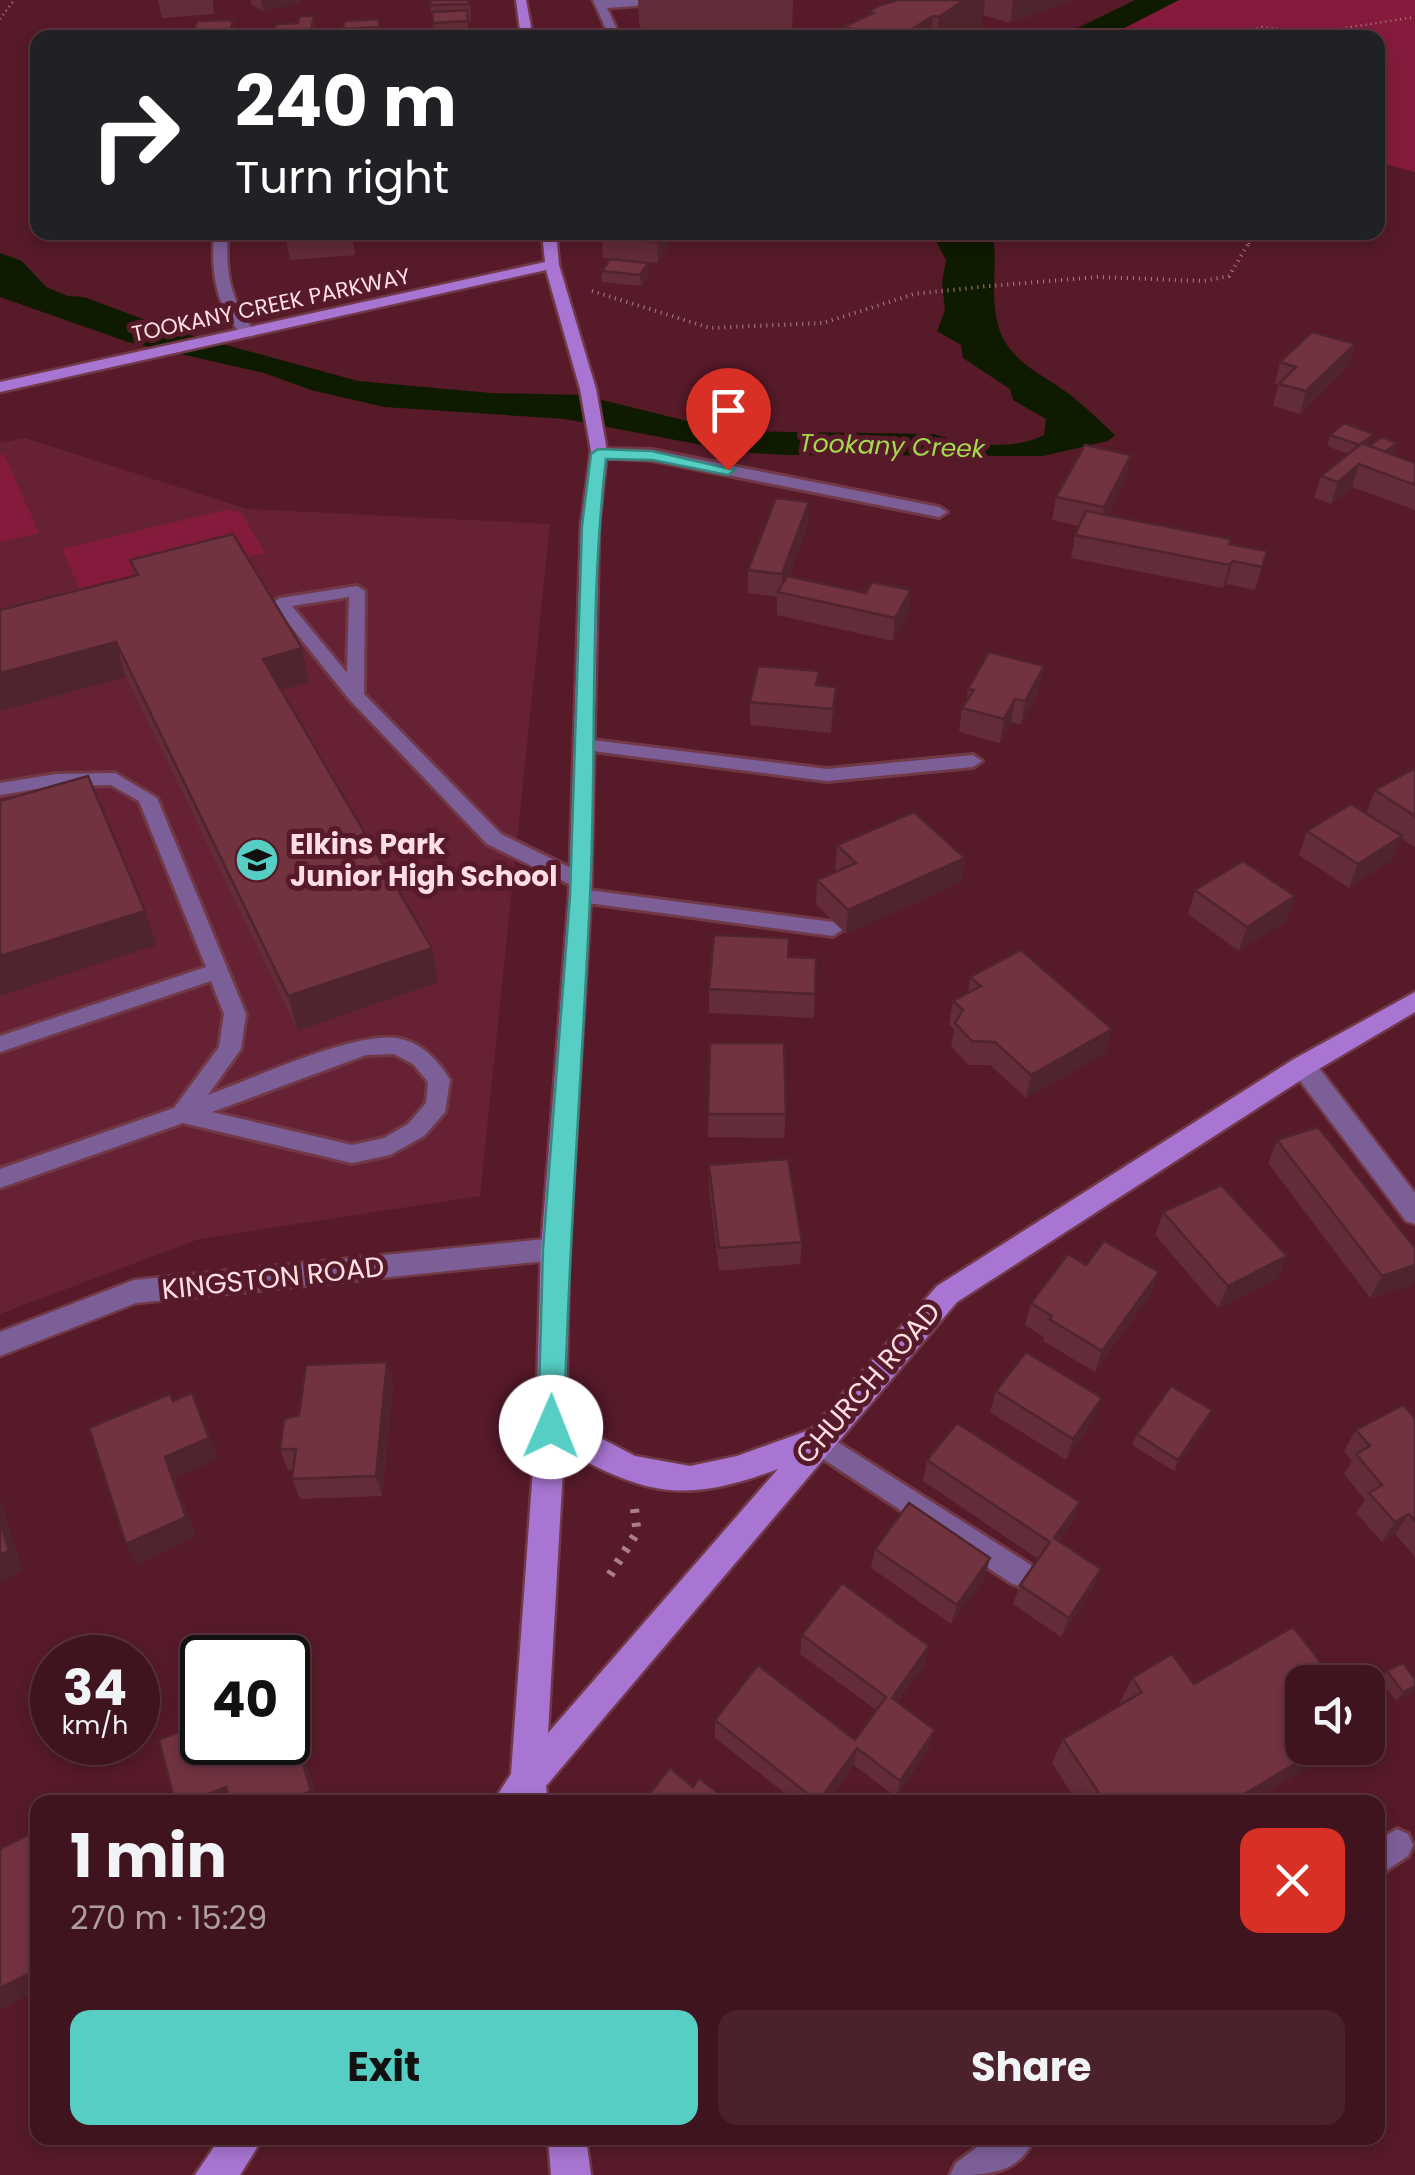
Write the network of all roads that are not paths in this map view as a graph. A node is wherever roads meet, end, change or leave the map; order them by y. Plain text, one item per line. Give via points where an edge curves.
1 (521, 0) edge
2 (682, 2) dead end
3 (599, 3) edge
4 (526, 30) edge
5 (612, 30) edge
6 (220, 240) edge
7 (550, 240) edge
8 (552, 265) junction
9 (248, 333) junction
10 (0, 387) edge
11 (599, 452) junction
12 (940, 512) dead end
13 (355, 695) junction
14 (584, 745) junction
15 (973, 761) dead end
16 (0, 789) edge
17 (580, 889) junction
18 (833, 929) dead end
19 (218, 971) junction
20 (1415, 1001) edge
21 (0, 1044) edge
22 (1303, 1066) junction
23 (182, 1114) junction
24 (0, 1179) edge
25 (1415, 1214) edge
26 (556, 1249) junction
27 (0, 1344) edge
28 (551, 1427) junction
29 (817, 1441) junction
30 (1022, 1574) edge
31 (523, 1795) edge
32 (239, 2145) edge
33 (568, 2145) edge
34 (1007, 2145) edge
35 (215, 2175) edge
36 (571, 2175) edge
37 (968, 2175) edge

1 - 4 street
2 - 3 street
3 - 5 street
6 - 9 street via 225,298
7 - 8 street
8 - 9 street, TOOKANY CREEK PARKWAY
8 - 11 street
9 - 10 street, TOOKANY CREEK PARKWAY
11 - 12 lane via 652,455
11 - 14 street via 590,526
13 - 13 lane via 357,591 280,603 342,680
13 - 17 lane via 494,839
14 - 15 lane via 826,775
14 - 17 street
16 - 19 lane via 116,779 147,798
17 - 18 lane
17 - 26 street
19 - 21 lane
19 - 23 lane via 235,1014 230,1049
20 - 22 street, CHURCH ROAD
22 - 25 street
22 - 29 street, CHURCH ROAD via 947,1294
23 - 23 lane via 352,1154 390,1146 416,1130 438,1106 438,1080 422,1058 397,1046 365,1047
23 - 24 lane
26 - 27 street, KINGSTON ROAD via 134,1292
26 - 28 street
28 - 29 street via 612,1461 664,1478 708,1478
28 - 31 street
29 - 30 lane
29 - 31 street, CHURCH ROAD
32 - 35 street
33 - 36 street
34 - 37 lane

